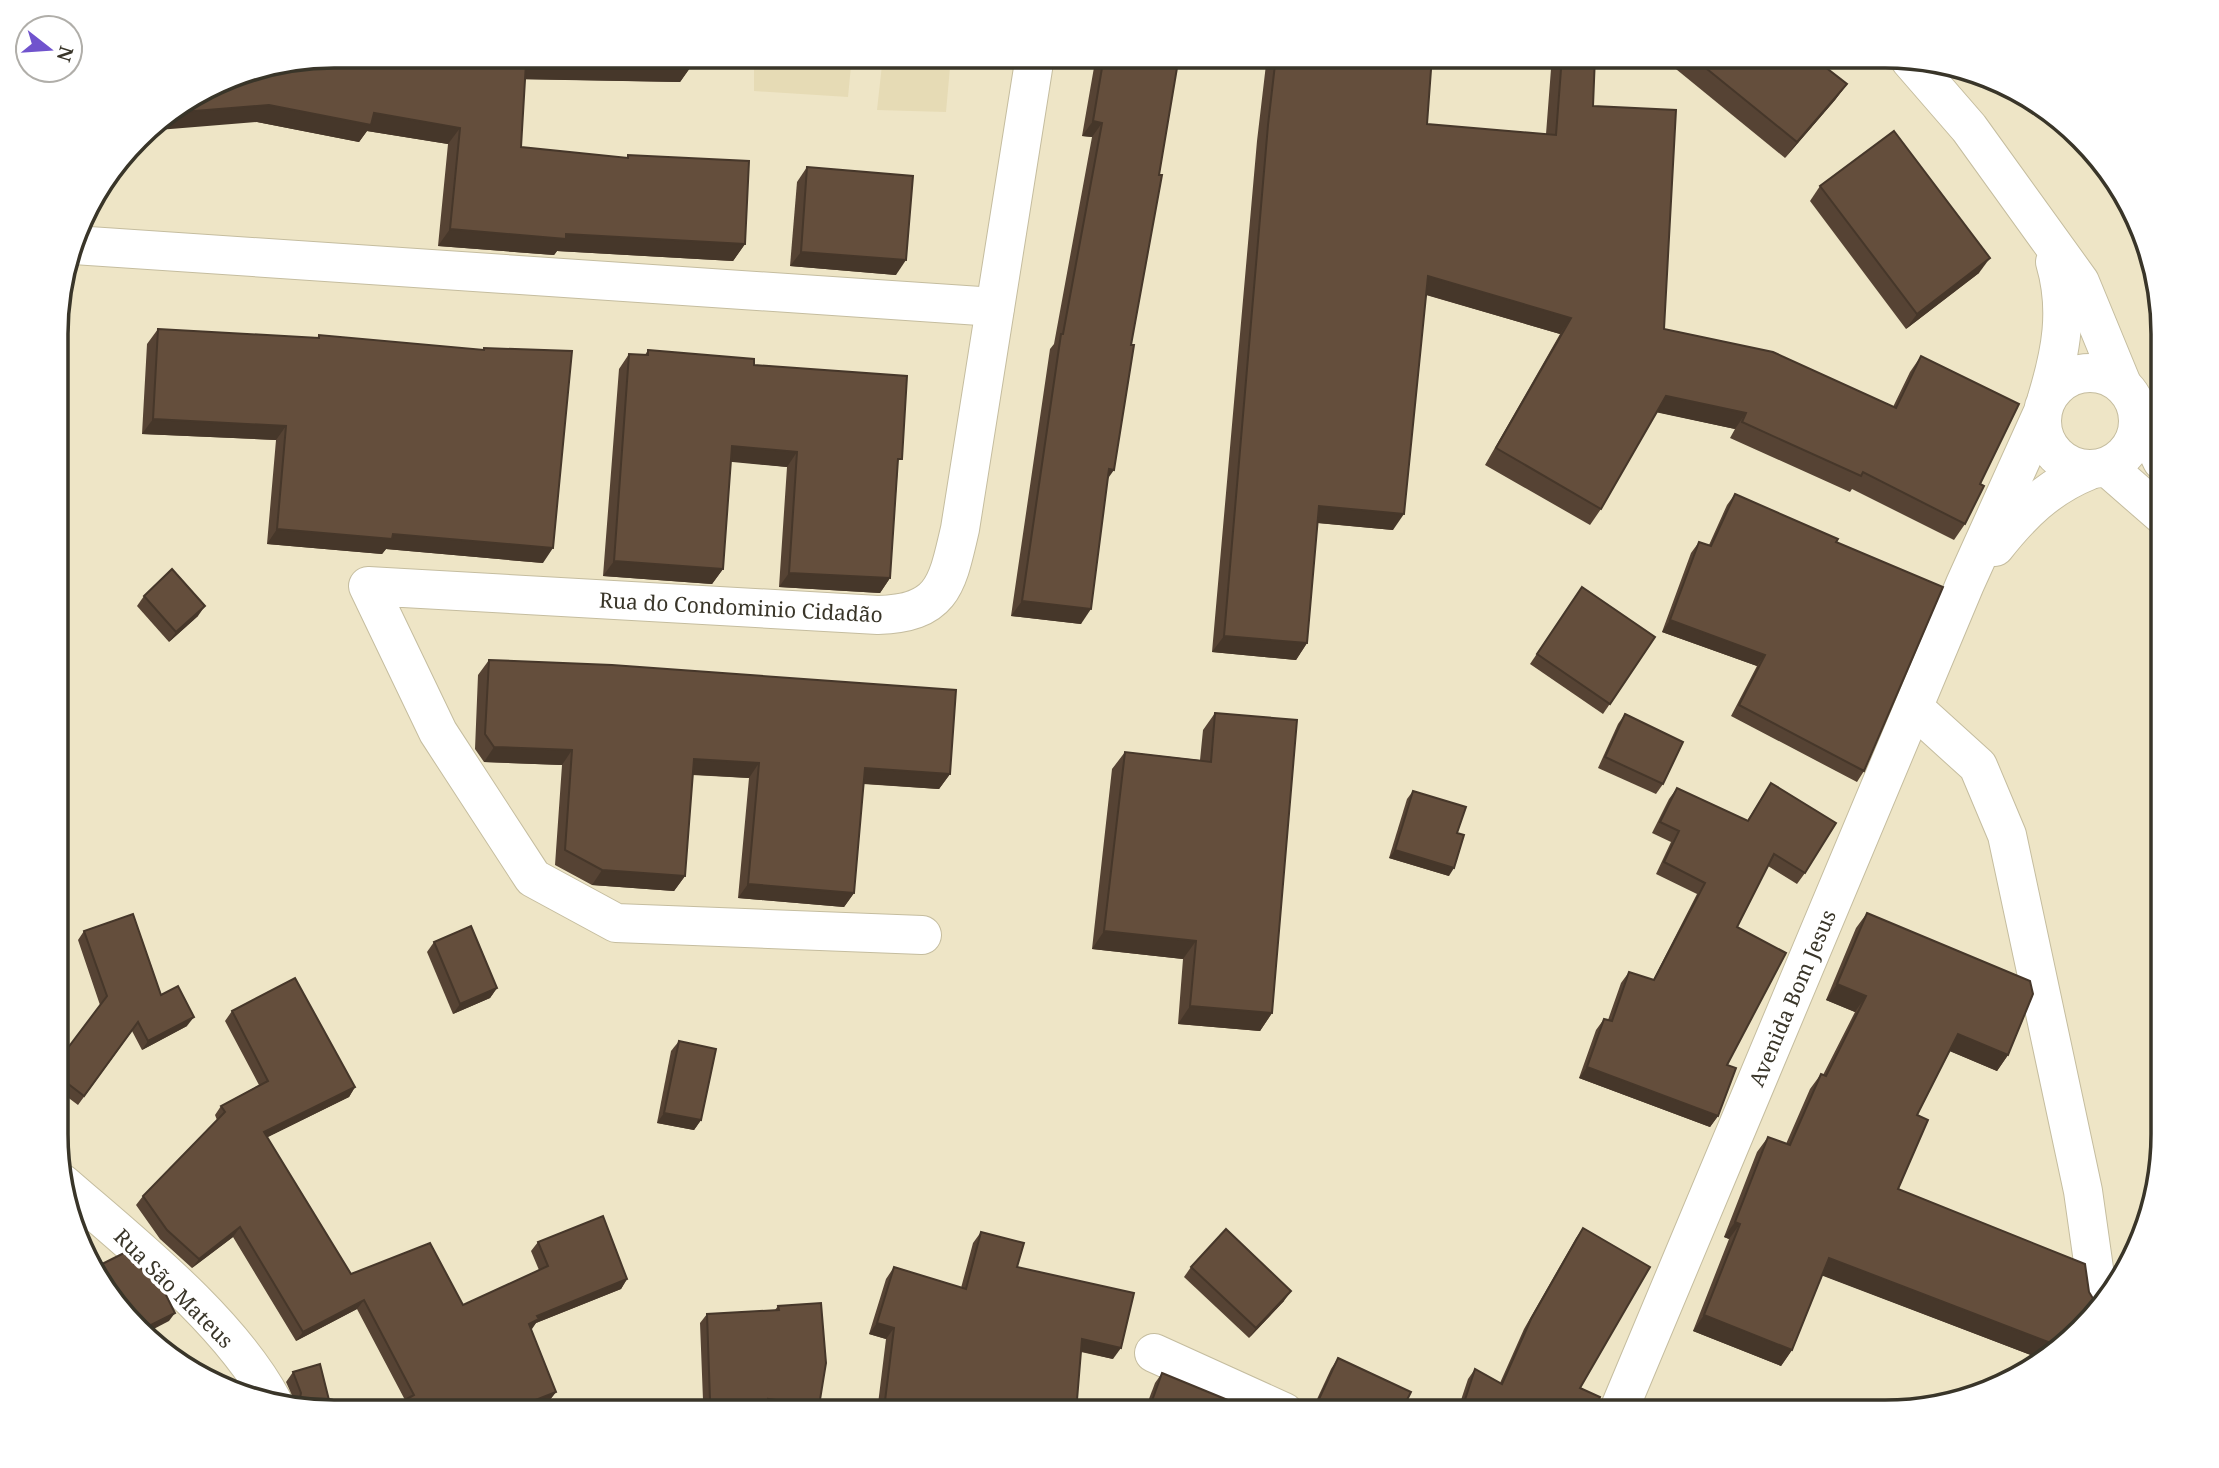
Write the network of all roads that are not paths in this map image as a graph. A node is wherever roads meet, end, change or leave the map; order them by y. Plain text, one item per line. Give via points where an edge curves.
1 (1033, 68) edge
2 (1920, 71) edge
3 (2047, 233) junction
4 (83, 246) edge
5 (995, 307) junction
6 (2130, 397) junction
7 (2044, 407) junction
8 (2151, 439) edge
9 (2097, 469) junction
10 (2151, 507) edge
11 (1965, 584) junction
12 (1913, 708) junction
13 (922, 934) dead end
14 (75, 1195) edge
15 (2098, 1294) edge
16 (1154, 1353) dead end
17 (267, 1391) edge
18 (1258, 1400) edge
19 (1623, 1400) edge

1 - 5 street, Rua do Condominio Cidadão
2 - 3 street via 1969,128
3 - 6 street via 2080,282
3 - 7 street, Avenida Bom Jesus via 2064,313 2060,355
4 - 5 street
5 - 13 street, Rua do Condominio Cidadão via 950,573 935,597 909,614 368,586 438,732 533,878 615,923
6 - 7 street via 2109,376 2079,374 2065,379
6 - 8 street
6 - 9 street via 2134,442 2125,456
7 - 9 street via 2042,431 2056,456 2068,465
7 - 11 street, Avenida Bom Jesus
9 - 10 street
9 - 11 street, Avenida Bom Jesus via 2051,490 2020,514
11 - 12 street, Avenida Bom Jesus
12 - 15 street via 1978,766 2007,835 2083,1191
12 - 19 street, Avenida Bom Jesus
14 - 17 street, Rua São Mateus via 215,1324
16 - 18 street

